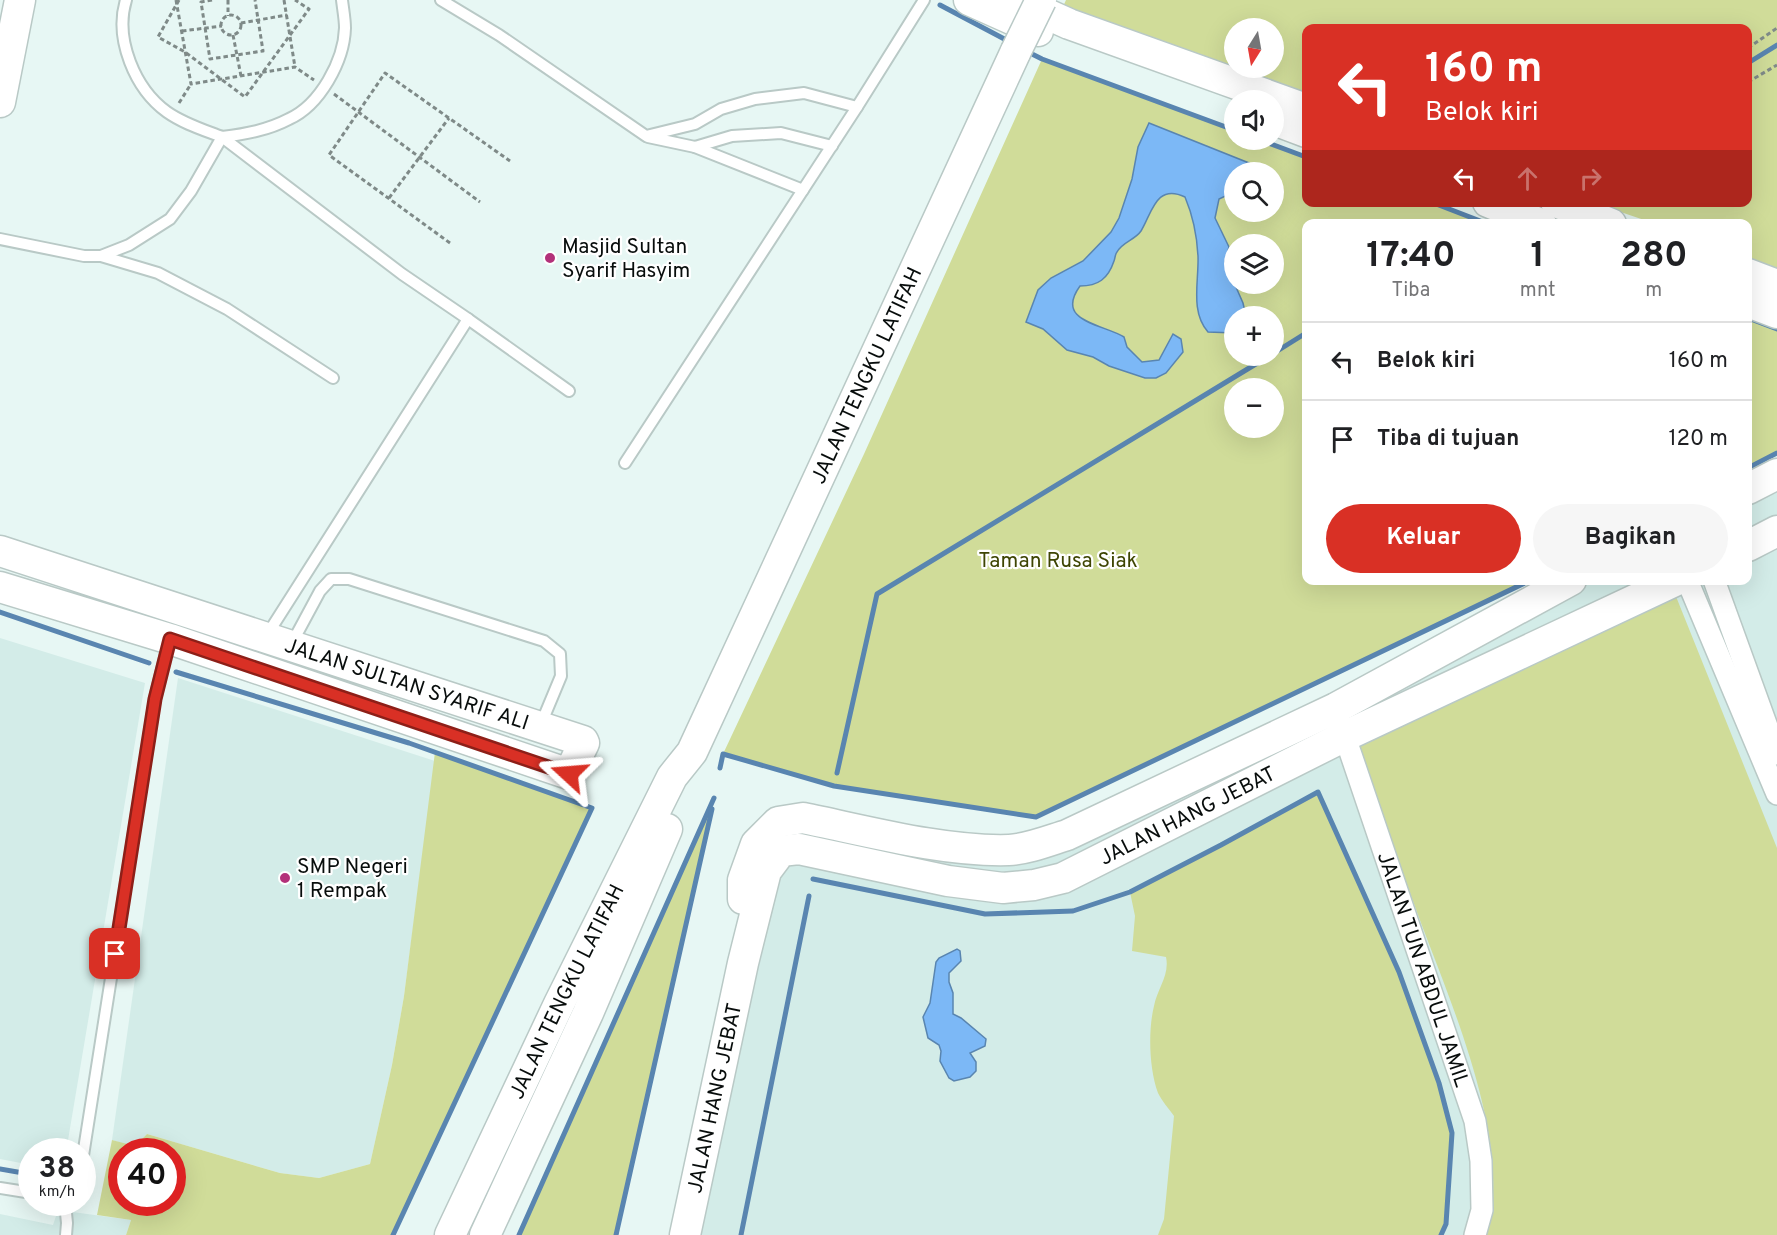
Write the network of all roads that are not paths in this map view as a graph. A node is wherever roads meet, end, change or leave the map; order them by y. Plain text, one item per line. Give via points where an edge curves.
1 (20, 0) edge
2 (126, 0) edge
3 (342, 0) edge
4 (441, 0) edge
5 (924, 0) edge
6 (969, 0) edge
7 (1016, 0) edge
8 (1041, 0) edge
9 (1224, 101) edge
10 (0, 102) edge
11 (857, 107) junction
12 (1302, 108) edge
13 (1284, 124) edge
14 (1302, 130) edge
15 (646, 136) junction
16 (222, 137) junction
17 (832, 146) junction
18 (695, 147) junction
19 (803, 190) junction
20 (1500, 207) edge
21 (1567, 207) edge
22 (1529, 219) edge
23 (1598, 219) edge
24 (0, 239) edge
25 (101, 256) junction
26 (1752, 276) edge
27 (1777, 285) edge
28 (1752, 304) edge
29 (1777, 313) edge
30 (468, 319) junction
31 (333, 378) dead end
32 (569, 391) dead end
33 (625, 463) dead end
34 (1777, 474) edge
35 (1752, 487) edge
36 (1777, 531) edge
37 (1752, 544) edge
38 (0, 551) edge
39 (1562, 585) edge
40 (1666, 585) edge
41 (1689, 585) edge
42 (1716, 585) edge
43 (0, 587) edge
44 (170, 639) junction
45 (278, 642) junction
46 (1336, 708) junction
47 (540, 727) junction
48 (1345, 736) junction
49 (692, 752) junction
50 (1777, 754) edge
51 (1777, 794) edge
52 (743, 963) junction
53 (86, 1138) edge
54 (0, 1188) edge
55 (18, 1191) edge
56 (67, 1216) edge
57 (66, 1235) edge
58 (450, 1235) edge
59 (485, 1235) edge
60 (685, 1235) edge
61 (1475, 1235) edge

1 - 10 street
2 - 16 lane via 123,37 131,65 146,91 172,115
3 - 16 lane via 345,28 338,64 319,95 292,118 258,132
4 - 15 lane
5 - 11 lane
6 - 9 street via 1046,35
7 - 12 street via 1069,24
8 - 49 street, JALAN TENGKU LATIFAH, bridge
11 - 15 lane via 804,93 756,99 695,124
11 - 17 lane
13 - 14 street
15 - 18 lane
16 - 25 lane via 170,219 129,245
16 - 30 lane via 402,274
17 - 18 lane via 781,133 732,136
17 - 19 lane
18 - 19 lane
19 - 33 lane
20 - 22 street
21 - 23 street
24 - 25 lane via 73,255
25 - 31 lane via 158,273 227,309
26 - 27 street
28 - 29 street
30 - 32 lane
30 - 45 lane
34 - 35 street
36 - 37 street
38 - 45 street, JALAN SULTAN SYARIF ALI
39 - 46 street, JALAN HANG JEBAT
40 - 48 street, JALAN HANG JEBAT
41 - 51 street
42 - 50 street
43 - 44 street, JALAN SULTAN SYARIF ALI
44 - 47 street, JALAN SULTAN SYARIF ALI via 570,774 584,742
44 - 53 lane via 155,699
45 - 47 street, JALAN SULTAN SYARIF ALI
45 - 47 lane via 331,579 349,579 544,641 560,654 561,676
46 - 48 street, JALAN TUN ABDUL JAMIL
46 - 52 street, JALAN HANG JEBAT via 1067,835 1040,844 1010,850 953,847 817,821 778,822 756,844 743,880
48 - 52 street, JALAN HANG JEBAT via 1063,878 1034,885 1003,888 948,881 812,852 781,851 766,872
48 - 61 street, JALAN TUN ABDUL JAMIL via 1475,1121 1482,1210
49 - 58 street, JALAN TENGKU LATIFAH via 672,777
49 - 59 street, JALAN TENGKU LATIFAH via 687,783 678,805 588,1013
52 - 60 street, JALAN HANG JEBAT
54 - 55 lane
56 - 57 lane

